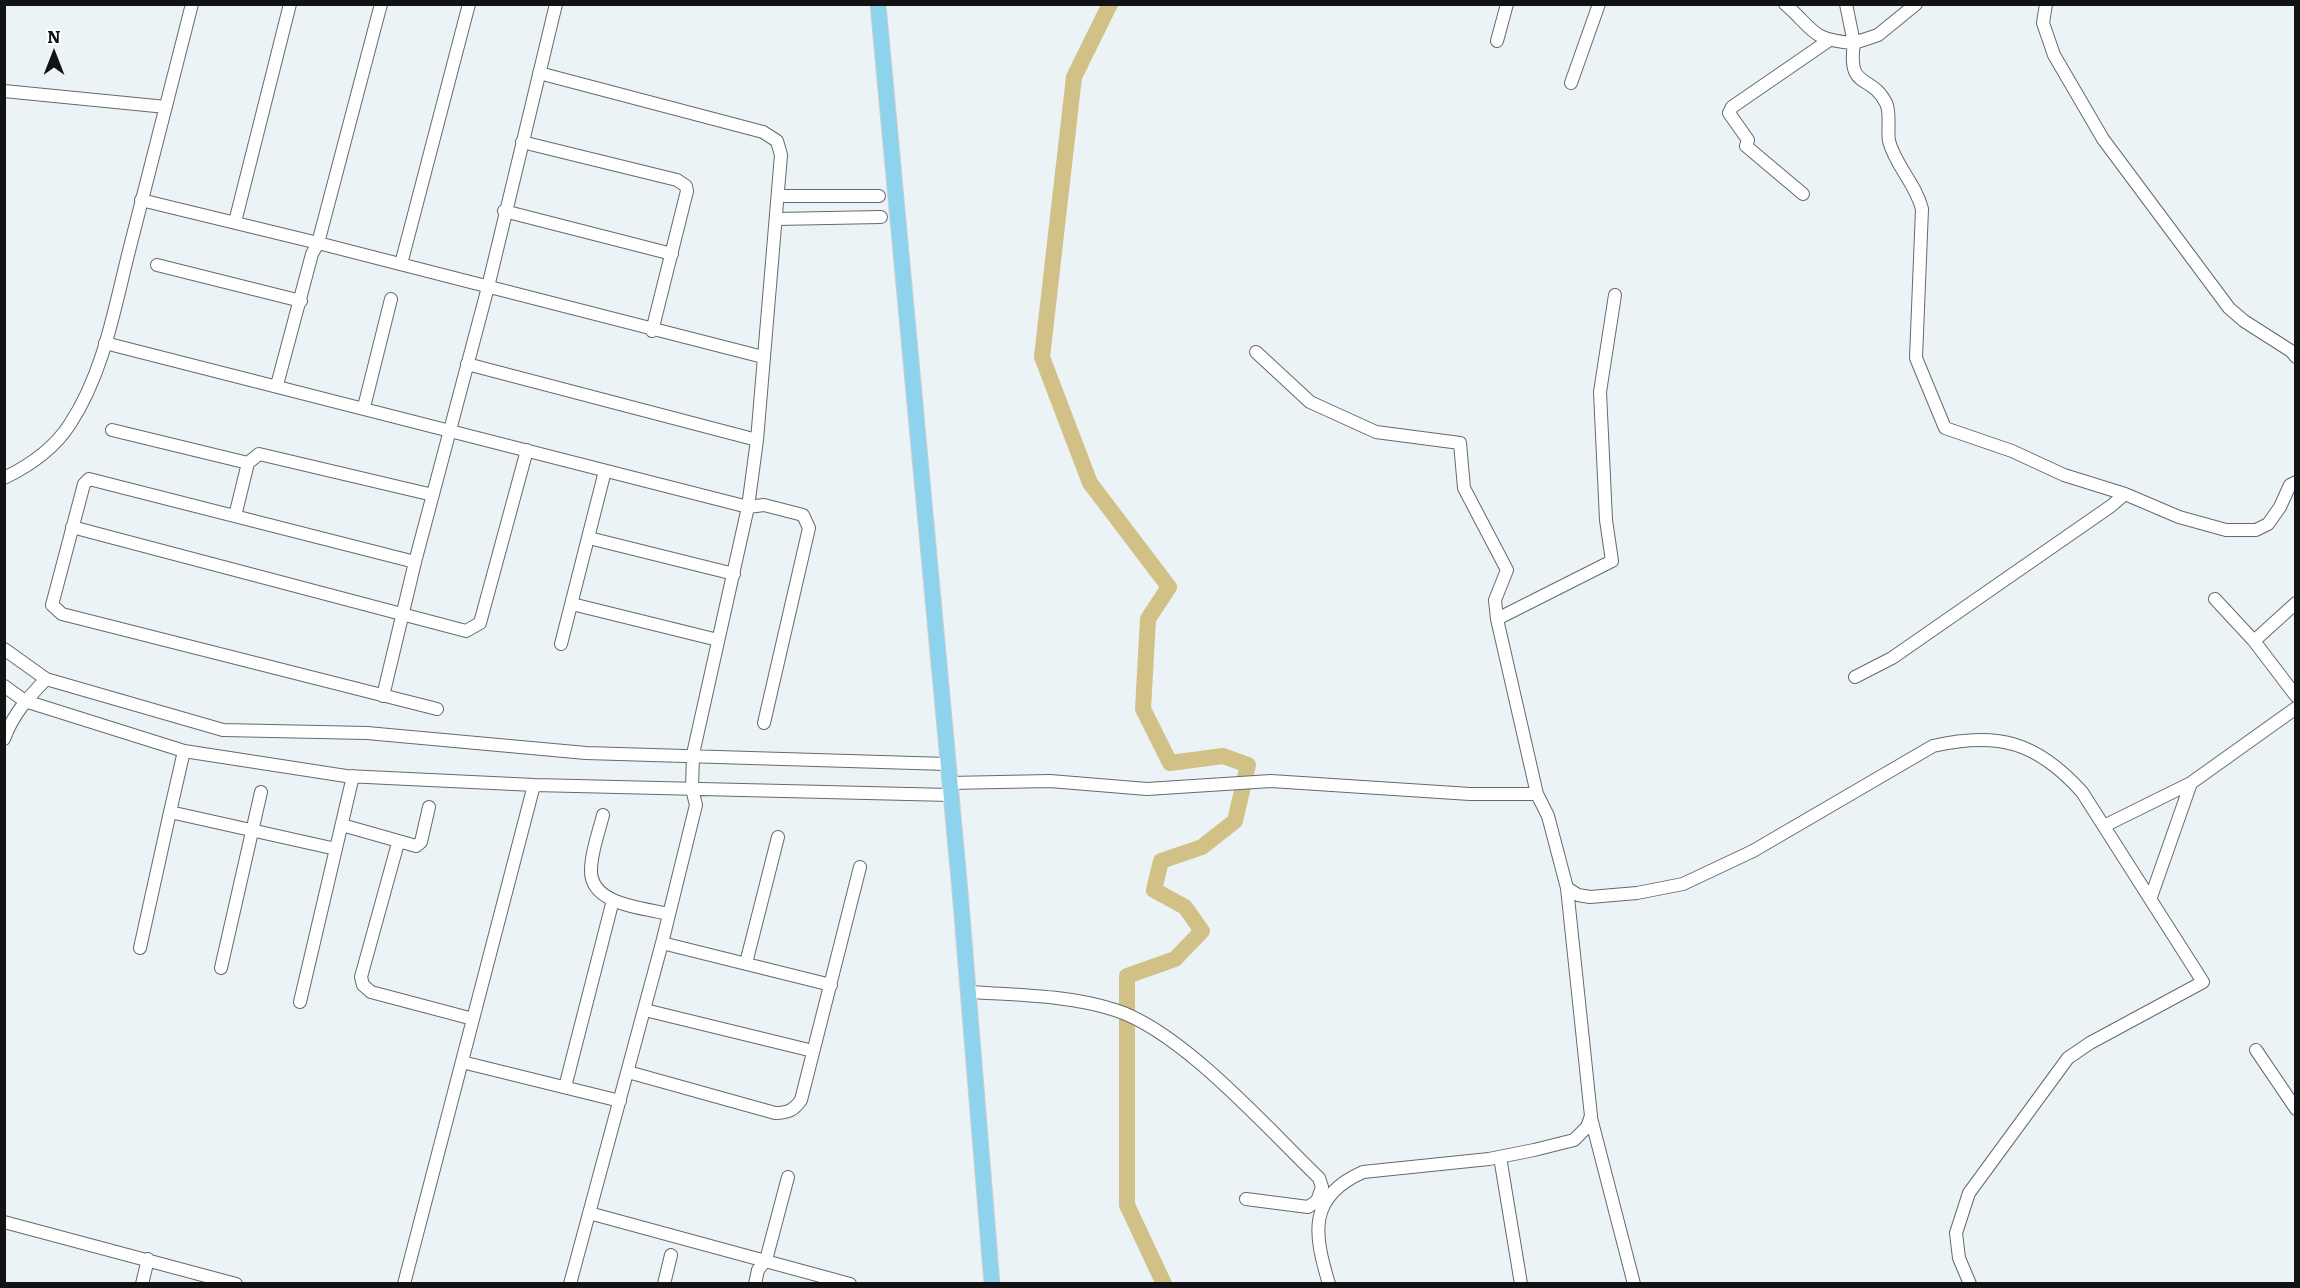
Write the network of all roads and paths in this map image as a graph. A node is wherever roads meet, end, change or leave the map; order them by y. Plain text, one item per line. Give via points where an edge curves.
1 (192, 4) edge
2 (290, 4) edge
3 (381, 4) edge
4 (469, 4) edge
5 (556, 4) edge
6 (878, 4) edge
7 (1507, 4) edge
8 (1599, 4) edge
9 (1785, 4) edge
10 (1846, 4) edge
11 (1916, 4) edge
12 (2046, 4) edge
13 (1497, 41) dead end
14 (1828, 41) junction
15 (1854, 43) junction
16 (539, 73) junction
17 (1571, 83) dead end
18 (4, 92) edge
19 (166, 106) junction
20 (522, 141) junction
21 (1803, 194) dead end
22 (778, 196) junction
23 (879, 196) dead end
24 (141, 200) junction
25 (504, 211) junction
26 (881, 217) dead end
27 (776, 219) junction
28 (235, 222) junction
29 (318, 243) junction
30 (672, 254) junction
31 (401, 264) junction
32 (156, 265) dead end
33 (488, 286) junction
34 (1615, 295) dead end
35 (391, 299) dead end
36 (301, 301) junction
37 (652, 330) junction
38 (105, 343) junction
39 (1256, 352) dead end
40 (763, 357) junction
41 (2295, 357) edge
42 (467, 364) junction
43 (277, 385) junction
44 (364, 407) junction
45 (450, 429) junction
46 (112, 430) dead end
47 (757, 440) junction
48 (527, 450) junction
49 (248, 463) junction
50 (605, 471) junction
51 (4, 478) edge
52 (2295, 482) edge
53 (2125, 494) junction
54 (433, 495) junction
55 (748, 507) junction
56 (235, 516) junction
57 (72, 527) junction
58 (589, 538) junction
59 (415, 562) junction
60 (734, 574) junction
61 (2215, 599) dead end
62 (2295, 603) edge
63 (572, 604) junction
64 (403, 614) junction
65 (1497, 619) junction
66 (718, 640) junction
67 (2254, 641) junction
68 (561, 644) dead end
69 (4, 650) edge
70 (1855, 677) dead end
71 (46, 680) junction
72 (4, 686) edge
73 (383, 696) junction
74 (2295, 696) edge
75 (25, 701) junction
76 (2295, 708) edge
77 (437, 710) dead end
78 (7, 723) edge
79 (764, 723) dead end
80 (4, 739) edge
81 (184, 751) junction
82 (693, 754) junction
83 (947, 764) junction
84 (353, 776) junction
85 (2191, 783) junction
86 (534, 785) junction
87 (692, 789) junction
88 (950, 789) junction
89 (261, 792) dead end
90 (1537, 794) junction
91 (429, 807) dead end
92 (171, 812) junction
93 (603, 814) dead end
94 (342, 825) junction
95 (2104, 826) junction
96 (252, 831) junction
97 (778, 837) dead end
98 (398, 843) junction
99 (336, 849) junction
100 (860, 867) dead end
101 (1567, 888) junction
102 (2151, 897) junction
103 (613, 900) junction
104 (669, 914) junction
105 (662, 943) junction
106 (140, 948) dead end
107 (746, 963) junction
108 (221, 968) dead end
109 (831, 985) junction
110 (969, 992) junction
111 (300, 1002) dead end
112 (645, 1010) junction
113 (473, 1018) junction
114 (2256, 1050) dead end
115 (813, 1051) junction
116 (462, 1062) junction
117 (628, 1072) junction
118 (564, 1087) junction
119 (620, 1101) junction
120 (2295, 1109) edge
121 (1591, 1116) junction
122 (1500, 1157) junction
123 (788, 1177) dead end
124 (1246, 1199) dead end
125 (589, 1213) junction
126 (4, 1222) edge
127 (671, 1255) dead end
128 (148, 1259) junction
129 (766, 1260) junction
130 (142, 1284) edge
131 (236, 1284) edge
132 (404, 1284) edge
133 (570, 1284) edge
134 (664, 1284) edge
135 (755, 1284) edge
136 (850, 1284) edge
137 (992, 1284) edge
138 (1329, 1284) edge
139 (1521, 1284) edge
140 (1634, 1284) edge
141 (1970, 1284) edge

1 - 19 street
2 - 28 street
3 - 29 street
4 - 31 street
5 - 16 street
6 - 83 main road
7 - 13 street
8 - 17 street
9 - 14 street via 1816,35
10 - 15 street
11 - 15 street via 1878,35
12 - 41 street via 2043,23 2054,55 2114,157 2229,308
14 - 15 street
14 - 21 street via 1729,112 1748,140 1746,146
15 - 53 street via 1850,60 1857,78 1887,104 1890,143 1920,198 1916,358 1945,428 2012,451 2064,475
16 - 20 street
16 - 22 street via 763,132 777,141 781,155
18 - 19 street
19 - 24 street
20 - 25 street
20 - 30 street via 682,182 687,191
22 - 23 street
22 - 27 street
24 - 28 street
24 - 38 street
25 - 30 street
25 - 33 street
26 - 27 street
27 - 40 street
28 - 29 street
29 - 31 street
29 - 36 street
30 - 37 street
31 - 33 street
32 - 36 street
33 - 37 street
33 - 42 street
34 - 65 street via 1600,392 1606,520 1612,561
35 - 44 street
36 - 43 street
37 - 40 street
38 - 43 street
38 - 51 street via 85,399 70,426 36,462
39 - 65 street via 1310,402 1376,432 1460,443 1464,488 1507,570 1495,600
40 - 47 street
42 - 45 street
42 - 47 street
43 - 44 street
44 - 45 street
45 - 48 street
45 - 54 street
46 - 49 street
47 - 55 street
48 - 50 street
48 - 64 street via 480,623 466,631
49 - 54 street via 259,454 268,454
49 - 56 street
50 - 55 street
50 - 58 street
52 - 53 street via 2268,524 2256,530 2200,525
53 - 70 street via 1892,658
54 - 59 street
55 - 60 street
55 - 79 street via 764,505 794,511 804,515 809,528
56 - 57 street via 93,478 84,484
56 - 59 street
57 - 64 street
57 - 73 street via 52,605 62,614
58 - 60 street
58 - 63 street
59 - 64 street
60 - 66 street
61 - 67 street
62 - 67 street
63 - 66 street
63 - 68 street
64 - 73 street
65 - 90 street
66 - 82 street
67 - 74 street
69 - 71 street
71 - 75 street
71 - 82 street via 223,730 367,733 586,753
72 - 75 street
73 - 77 street
75 - 78 street
75 - 81 street
76 - 85 street
78 - 80 street
81 - 84 street
81 - 92 street
82 - 83 street
82 - 87 street
83 - 88 main road
84 - 86 street
84 - 94 street
85 - 95 street
85 - 102 street
86 - 87 street
86 - 113 street
87 - 88 street
87 - 104 street via 696,805
88 - 90 street via 1050,781 1147,789 1271,781 1470,794
88 - 110 main road
89 - 96 street
90 - 101 street via 1548,816
91 - 98 street via 421,842 416,846
92 - 96 street
92 - 106 street
93 - 103 street via 591,875 600,892
94 - 98 street
94 - 99 street
95 - 101 street via 2082,792 2060,768 2033,752 2006,741 1958,740 1933,746 1754,851 1683,884 1609,896 1578,895
95 - 102 street
96 - 99 street
96 - 108 street
97 - 107 street
98 - 113 street via 361,977 363,986 371,992
99 - 111 street
100 - 109 street
101 - 121 street
102 - 141 street via 2204,982 2068,1058 1969,1194 1956,1233 1959,1258
103 - 104 street
103 - 118 street
104 - 105 street
105 - 107 street
105 - 112 street
107 - 109 street
109 - 115 street
110 - 124 street via 1064,1000 1116,1011 1145,1023 1203,1066 1319,1178 1322,1187 1317,1201 1308,1207
110 - 137 main road
112 - 115 street
112 - 117 street
113 - 116 street
114 - 120 street
115 - 117 street via 801,1100 786,1113
116 - 118 street
116 - 132 street
117 - 119 street
118 - 119 street
119 - 125 street
121 - 122 street via 1587,1127 1574,1140
121 - 140 street
122 - 138 street via 1363,1172 1349,1178 1324,1206 1316,1226 1318,1249
122 - 139 street
123 - 129 street
125 - 129 street
125 - 133 street
126 - 128 street
127 - 134 street
128 - 130 street
128 - 131 street
129 - 135 street via 758,1270
129 - 136 street

